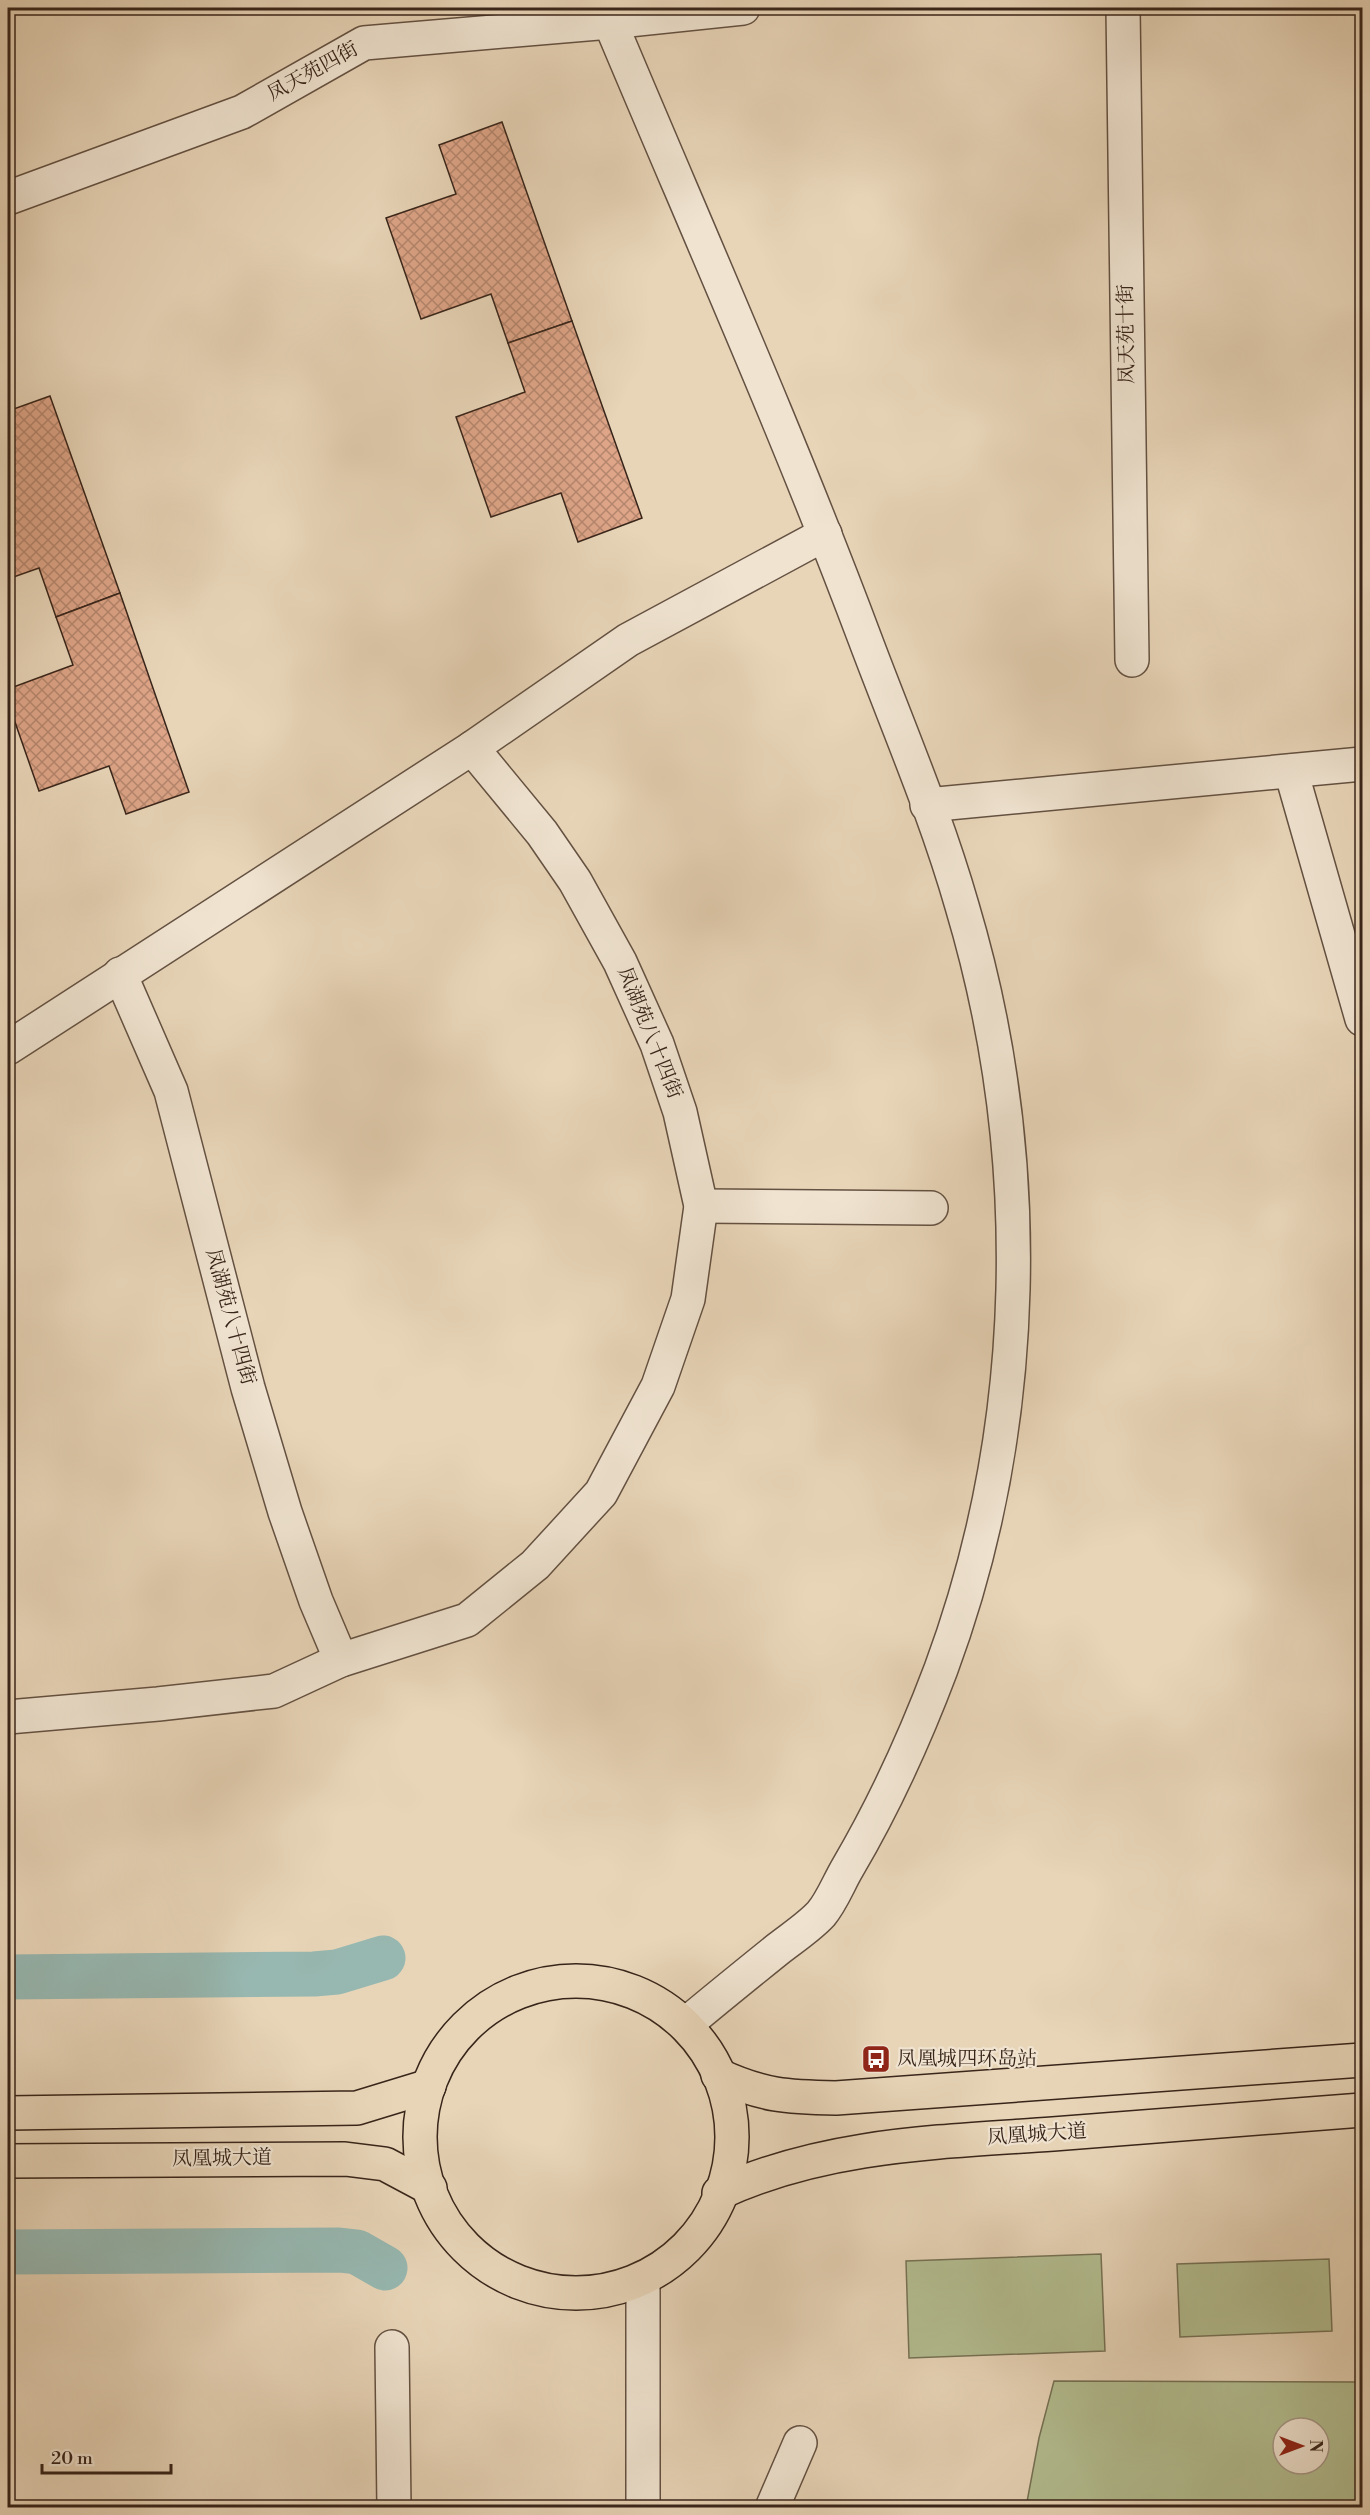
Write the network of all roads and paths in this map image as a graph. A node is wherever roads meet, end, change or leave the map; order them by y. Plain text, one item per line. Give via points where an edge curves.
1 (744, 8) edge
2 (1122, 8) edge
3 (609, 15) edge
4 (8, 198) edge
5 (825, 534) junction
6 (1132, 660) dead end
7 (472, 748) junction
8 (1362, 764) edge
9 (1291, 771) junction
10 (927, 805) junction
11 (120, 974) junction
12 (1362, 1019) edge
13 (8, 1048) edge
14 (701, 1206) junction
15 (931, 1208) dead end
16 (341, 1660) junction
17 (8, 1717) edge
18 (685, 2025) junction
19 (1362, 2060) edge
20 (718, 2075) junction
21 (429, 2086) junction
22 (1362, 2110) edge
23 (8, 2113) edge
24 (8, 2162) edge
25 (430, 2188) junction
26 (719, 2193) junction
27 (643, 2279) junction
28 (392, 2347) dead end
29 (800, 2443) dead end
30 (394, 2508) edge
31 (643, 2508) edge
32 (771, 2508) edge

1 - 3 street, 凤天苑四街
2 - 6 street, 凤天苑十街
3 - 4 street, 凤天苑四街 via 364,43 242,112
3 - 5 street
5 - 7 street via 628,640
5 - 10 street
7 - 11 street
7 - 14 street, 凤湖苑八十四街 via 542,833 575,881 620,962 674,1092
8 - 9 street
9 - 10 street
9 - 12 street
10 - 18 street via 962,904 986,995 1006,1110 1014,1215 1013,1320 1002,1425 983,1529 955,1630 919,1729 874,1824 820,1914
11 - 13 street
11 - 16 street, 凤湖苑八十四街 via 171,1091 248,1388 285,1512
14 - 15 street
14 - 16 street, 凤湖苑八十四街 via 688,1299 658,1386 601,1493 536,1565 467,1620
16 - 17 street, 凤湖苑八十四街 via 274,1691
18 - 20 main road via 704,2048
18 - 21 main road via 642,1994 602,1982 539,1983 491,2003 453,2039
19 - 20 main road via 836,2098 778,2096 744,2088
20 - 26 main road via 729,2103 733,2133 730,2164
21 - 23 main road via 357,2108
21 - 25 main road via 421,2120 422,2155
22 - 26 main road, 凤凰城大道 via 894,2146 800,2163 753,2177
24 - 25 main road, 凤凰城大道 via 345,2159 385,2164
25 - 27 main road via 454,2235 492,2270 540,2291 593,2294
26 - 27 main road via 701,2228 675,2257
27 - 31 street
28 - 30 street
29 - 32 street

